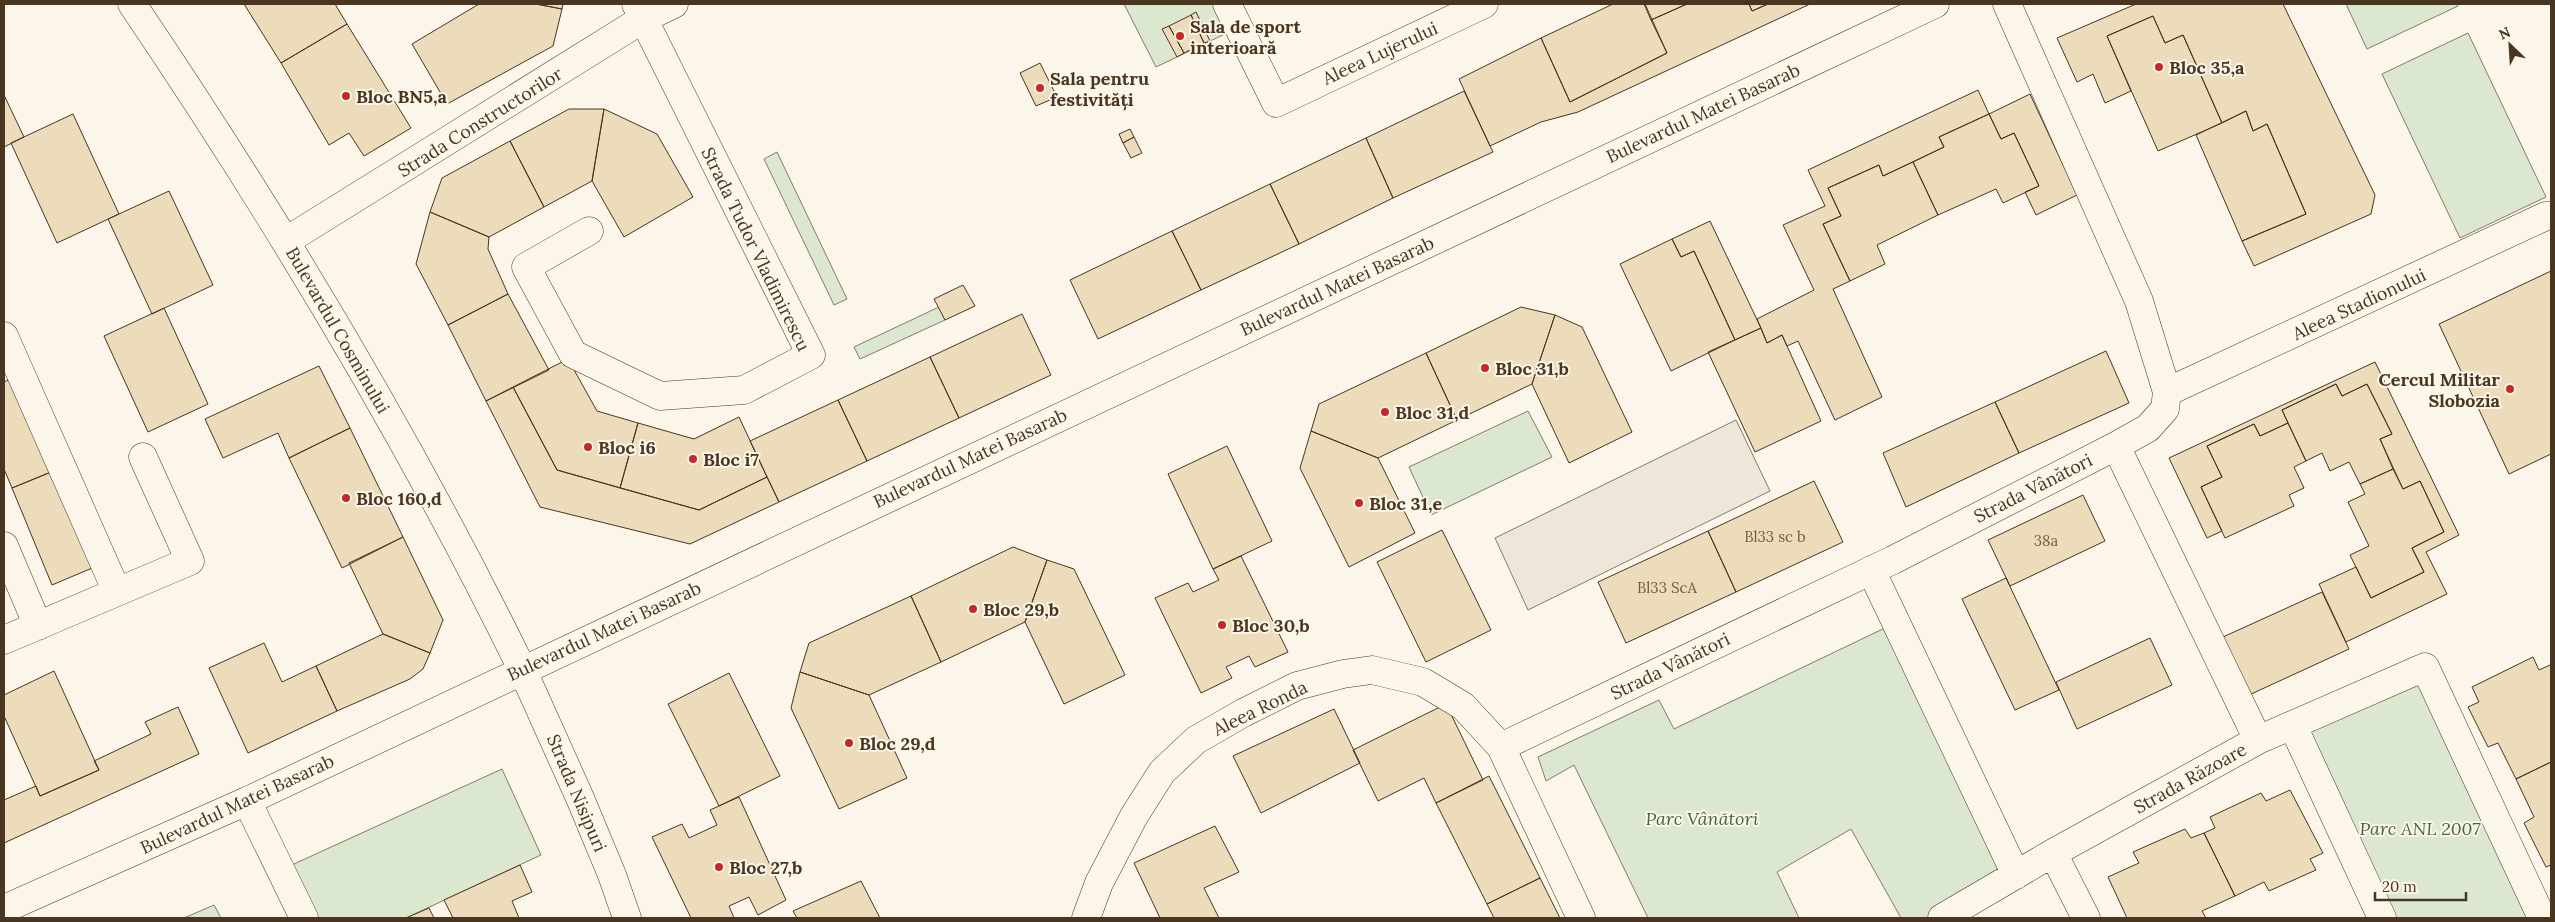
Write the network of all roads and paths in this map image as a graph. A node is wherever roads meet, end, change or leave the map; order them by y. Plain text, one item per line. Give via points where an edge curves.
1 (132, 4) edge
2 (674, 4) edge
3 (1227, 4) edge
4 (1484, 4) edge
5 (1935, 4) edge
6 (2007, 4) edge
7 (640, 11) edge
8 (2551, 216) edge
9 (589, 231) dead end
10 (286, 241) junction
11 (4, 336) edge
12 (2167, 392) junction
13 (2116, 446) junction
14 (143, 457) dead end
15 (4, 546) edge
16 (1871, 570) junction
17 (117, 592) junction
18 (38, 626) junction
19 (4, 640) edge
20 (522, 669) junction
21 (2293, 726) junction
22 (2258, 740) junction
23 (1501, 747) junction
24 (247, 801) junction
25 (2053, 853) junction
26 (2016, 875) junction
27 (4, 909) edge
28 (304, 918) edge
29 (627, 918) edge
30 (1086, 918) edge
31 (1582, 918) edge
32 (1942, 918) edge
33 (2086, 918) edge
34 (2382, 918) edge
35 (2542, 918) edge

1 - 10 street, Bulevardul Cosminului
2 - 7 street, Strada Constructorilor
3 - 4 street, Aleea Lujerului via 1276,102
5 - 20 street, Bulevardul Matei Basarab
6 - 12 street via 2139,301
7 - 9 street, Strada Tudor Vladimirescu via 811,355 744,390 660,396 572,354 526,267
7 - 10 street, Strada Constructorilor
8 - 12 street, Aleea Stadionului
10 - 20 street, Bulevardul Cosminului via 363,371 458,543
11 - 17 street
12 - 13 street, Strada Vânători via 2165,410 2148,428
13 - 16 street, Strada Vânători
13 - 22 street, Strada Răzoare
14 - 17 street via 190,561
15 - 18 street
16 - 23 street, Strada Vânători
16 - 26 street
17 - 18 street
18 - 19 street
20 - 24 street, Bulevardul Matei Basarab
20 - 29 street, Strada Nisipuri via 580,798
21 - 22 street
21 - 34 street
21 - 35 street via 2425,667
22 - 25 street, Strada Răzoare
23 - 30 street, Aleea Ronda via 1463,706 1423,682 1372,670 1297,686 1196,740 1162,772 1134,816 1099,883
23 - 31 street, Aleea Ronda
24 - 27 street, Bulevardul Matei Basarab
24 - 28 street
25 - 26 street, Strada Răzoare
25 - 33 street
26 - 32 street, Strada Răzoare

